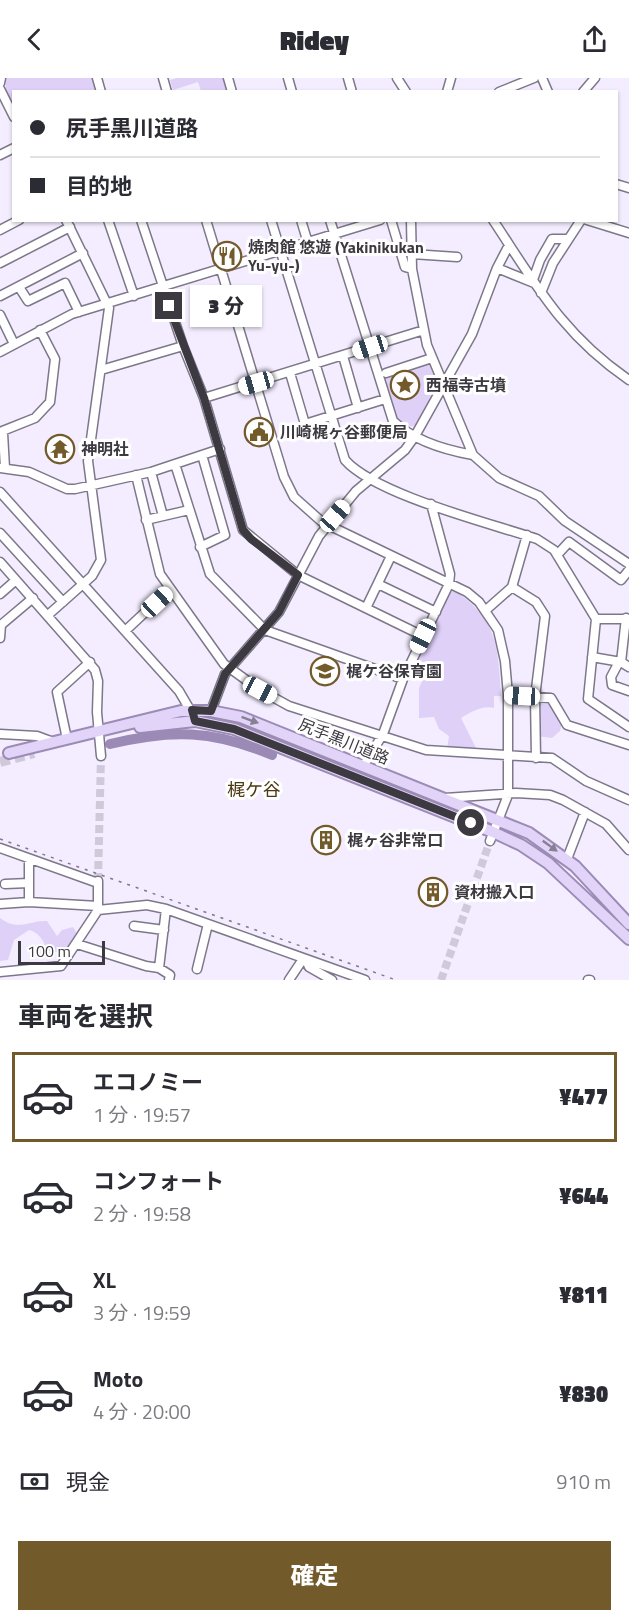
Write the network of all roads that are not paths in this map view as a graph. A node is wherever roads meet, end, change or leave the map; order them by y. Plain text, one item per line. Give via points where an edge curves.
1 (1, 78) edge
2 (534, 78) edge
3 (595, 78) edge
4 (0, 83) edge
5 (0, 89) edge
6 (504, 90) edge
7 (585, 90) edge
8 (12, 113) edge
9 (15, 222) edge
10 (109, 222) edge
11 (142, 222) edge
12 (207, 222) edge
13 (272, 222) edge
14 (302, 222) edge
15 (331, 222) edge
16 (374, 222) edge
17 (392, 222) edge
18 (411, 222) edge
19 (494, 222) edge
20 (580, 222) edge
21 (593, 222) edge
22 (68, 224) edge
23 (0, 230) edge
24 (629, 233) edge
25 (335, 235) junction
26 (567, 239) junction
27 (308, 243) junction
28 (509, 245) junction
29 (280, 250) junction
30 (84, 253) junction
31 (412, 254) junction
32 (457, 257) dead end
33 (0, 263) edge
34 (497, 268) junction
35 (412, 269) junction
36 (220, 270) junction
37 (533, 281) junction
38 (162, 286) junction
39 (19, 287) junction
40 (541, 293) junction
41 (0, 296) edge
42 (134, 296) junction
43 (108, 303) junction
44 (79, 312) junction
45 (1, 318) edge
46 (40, 330) junction
47 (424, 330) junction
48 (14, 344) junction
49 (183, 346) junction
50 (370, 347) junction
51 (0, 351) edge
52 (343, 356) junction
53 (432, 358) junction
54 (315, 365) junction
55 (101, 370) junction
56 (290, 373) junction
57 (386, 373) dead end
58 (629, 380) edge
59 (256, 383) junction
60 (442, 386) junction
61 (204, 398) junction
62 (385, 399) junction
63 (358, 408) junction
64 (331, 417) junction
65 (1, 432) edge
66 (415, 436) junction
67 (220, 449) junction
68 (202, 455) junction
69 (473, 455) junction
70 (176, 464) junction
71 (2, 468) edge
72 (151, 471) junction
73 (136, 475) junction
74 (371, 479) junction
75 (92, 486) junction
76 (0, 492) edge
77 (431, 504) junction
78 (189, 510) junction
79 (163, 516) junction
80 (146, 520) junction
81 (328, 525) junction
82 (527, 535) junction
83 (2, 536) edge
84 (200, 547) junction
85 (557, 555) junction
86 (391, 556) junction
87 (0, 562) edge
88 (629, 564) edge
89 (629, 570) edge
90 (298, 575) junction
91 (16, 580) junction
92 (83, 584) junction
93 (378, 584) junction
94 (449, 584) junction
95 (512, 587) junction
96 (170, 589) junction
97 (0, 594) edge
98 (33, 598) junction
99 (63, 602) junction
100 (366, 608) junction
101 (486, 610) junction
102 (436, 612) junction
103 (48, 615) junction
104 (596, 619) junction
105 (627, 619) edge
106 (265, 630) junction
107 (125, 631) junction
108 (423, 636) junction
109 (0, 638) edge
110 (592, 657) junction
111 (90, 662) junction
112 (623, 664) edge
113 (230, 669) junction
114 (403, 679) junction
115 (629, 691) edge
116 (508, 695) junction
117 (535, 697) junction
118 (211, 711) junction
119 (194, 716) junction
120 (629, 727) edge
121 (0, 734) edge
122 (100, 734) junction
123 (383, 734) junction
124 (67, 739) junction
125 (53, 742) junction
126 (629, 745) edge
127 (9, 753) dead end
128 (33, 753) tunnel mouth
129 (101, 756) tunnel mouth
130 (508, 757) junction
131 (536, 758) junction
132 (364, 765) junction
133 (508, 795) junction
134 (445, 798) junction
135 (629, 800) edge
136 (585, 812) junction
137 (498, 819) junction
138 (492, 837) junction
139 (0, 848) edge
140 (629, 850) edge
141 (29, 859) junction
142 (567, 859) junction
143 (29, 883) junction
144 (5, 884) dead end
145 (29, 903) junction
146 (0, 904) edge
147 (98, 908) junction
148 (166, 909) junction
149 (208, 924) junction
150 (629, 924) edge
151 (134, 926) dead end
152 (164, 930) junction
153 (629, 939) edge
154 (77, 944) junction
155 (305, 959) junction
156 (159, 968) junction
157 (197, 969) dead end
158 (0, 972) edge
159 (169, 980) edge
160 (289, 980) edge
161 (332, 980) edge
162 (365, 980) edge

1 - 4 street
2 - 6 street
3 - 7 street
5 - 8 street
9 - 23 street
10 - 42 street
11 - 38 street
12 - 36 street
13 - 29 street
14 - 27 street
15 - 25 street
16 - 25 street
17 - 35 street via 405,267
18 - 31 street
19 - 28 street
20 - 26 street
21 - 24 street
22 - 30 street
22 - 33 street
25 - 27 street
25 - 50 street
26 - 37 street via 552,239
26 - 40 street
27 - 29 street
28 - 34 street
28 - 37 street
29 - 36 street
29 - 54 street
30 - 39 street
30 - 43 street
31 - 32 street
31 - 35 street
34 - 37 street
34 - 60 street via 472,334
35 - 47 street
36 - 38 street
36 - 59 street
37 - 40 street
38 - 42 street
38 - 49 street
39 - 41 street
39 - 44 street via 28,301 65,283
40 - 58 street via 562,323 588,349
42 - 43 street
43 - 44 street
43 - 55 street
44 - 46 street
45 - 48 street
46 - 48 street
46 - 65 street via 55,360 50,402 35,418
47 - 50 street
47 - 53 street
48 - 51 street
49 - 55 street
49 - 61 street
50 - 52 street
50 - 62 street
52 - 54 street
52 - 63 street
53 - 57 street
53 - 60 street
54 - 56 street
54 - 64 street
55 - 75 street via 89,452
56 - 59 street
56 - 64 street via 305,424
59 - 61 street
59 - 81 street via 284,477 294,496
60 - 66 street
60 - 69 street
61 - 67 street
62 - 63 street
62 - 66 street via 393,421
63 - 64 street
64 - 74 street via 345,460 352,469
65 - 71 street
66 - 69 street via 447,450
66 - 74 street via 405,450
67 - 68 street
67 - 90 street via 243,530
68 - 70 street
68 - 84 street via 225,535
69 - 88 street via 499,478 539,496 565,521
70 - 72 street
70 - 78 street
71 - 75 street via 29,472 67,489
72 - 73 street
72 - 79 street
73 - 75 street
73 - 80 street
74 - 77 street
74 - 81 street
75 - 92 street via 101,560
76 - 92 street
77 - 82 street
77 - 94 street via 450,574
78 - 79 street
78 - 84 street
79 - 80 street
80 - 96 street via 160,574
81 - 86 street
81 - 90 street via 311,547
82 - 85 street via 546,543
82 - 95 street
83 - 99 street
84 - 106 street via 210,574
85 - 89 street via 569,542 621,580
85 - 104 street
86 - 93 street
86 - 94 street
87 - 91 street
90 - 100 street
90 - 106 street
91 - 97 street
91 - 98 street
92 - 99 street
92 - 107 street
93 - 100 street
93 - 102 street
94 - 101 street via 467,592
94 - 102 street
95 - 101 street
95 - 117 street via 536,602 545,616
96 - 107 street
96 - 113 street
98 - 103 street
98 - 109 street via 1,625
99 - 103 street
100 - 108 street
101 - 116 street via 498,630
102 - 108 street
103 - 111 street
104 - 105 street
104 - 110 street
105 - 112 street
106 - 113 street
106 - 114 street
107 - 119 street via 179,691
108 - 114 street
110 - 112 street
110 - 120 street via 588,699
111 - 122 street via 98,675
111 - 124 street via 57,692
112 - 115 street via 611,677 612,685
113 - 118 street via 219,685
113 - 123 street via 289,705
114 - 123 street
116 - 117 street
116 - 130 street
117 - 126 street via 550,698 567,725
117 - 131 street
118 - 119 main road, 尻手黒川道路
118 -> 132 main road, 尻手黒川道路 via 241,717
119 - 122 main road, 尻手黒川道路
119 - 138 main road, 尻手黒川道路 via 234,729
121 - 125 street via 31,735
122 - 124 main road, 尻手黒川道路
122 - 128 main road, 尻手黒川道路
122 - 129 street
123 - 130 street via 426,750
123 - 132 street
124 - 125 main road, 尻手黒川道路
125 - 127 main road, 尻手黒川道路
130 - 131 street
130 - 133 street
131 - 135 street via 559,760 586,781
132 - 134 main road, 尻手黒川道路
133 - 134 street
133 - 136 street via 550,795
133 - 137 street
134 - 137 main road, 尻手黒川道路
136 - 140 street via 606,824
136 - 142 street
137 - 138 street
137 -> 142 main road, 尻手黒川道路 via 529,833
138 - 153 main road, 尻手黒川道路 via 521,845 548,862
139 - 141 street
141 - 143 street
141 - 147 street via 98,882
142 - 150 main road, 尻手黒川道路
143 - 144 street
143 - 145 street
145 - 146 street
145 - 147 street
147 - 148 street via 147,905
147 - 154 street
148 - 149 street
148 - 152 street
149 - 155 street
149 - 157 street
151 - 152 street
152 - 156 street
154 - 156 street
154 - 158 street via 61,966
155 - 160 street
155 - 161 street via 309,967
155 - 162 street
156 - 159 street via 170,975

